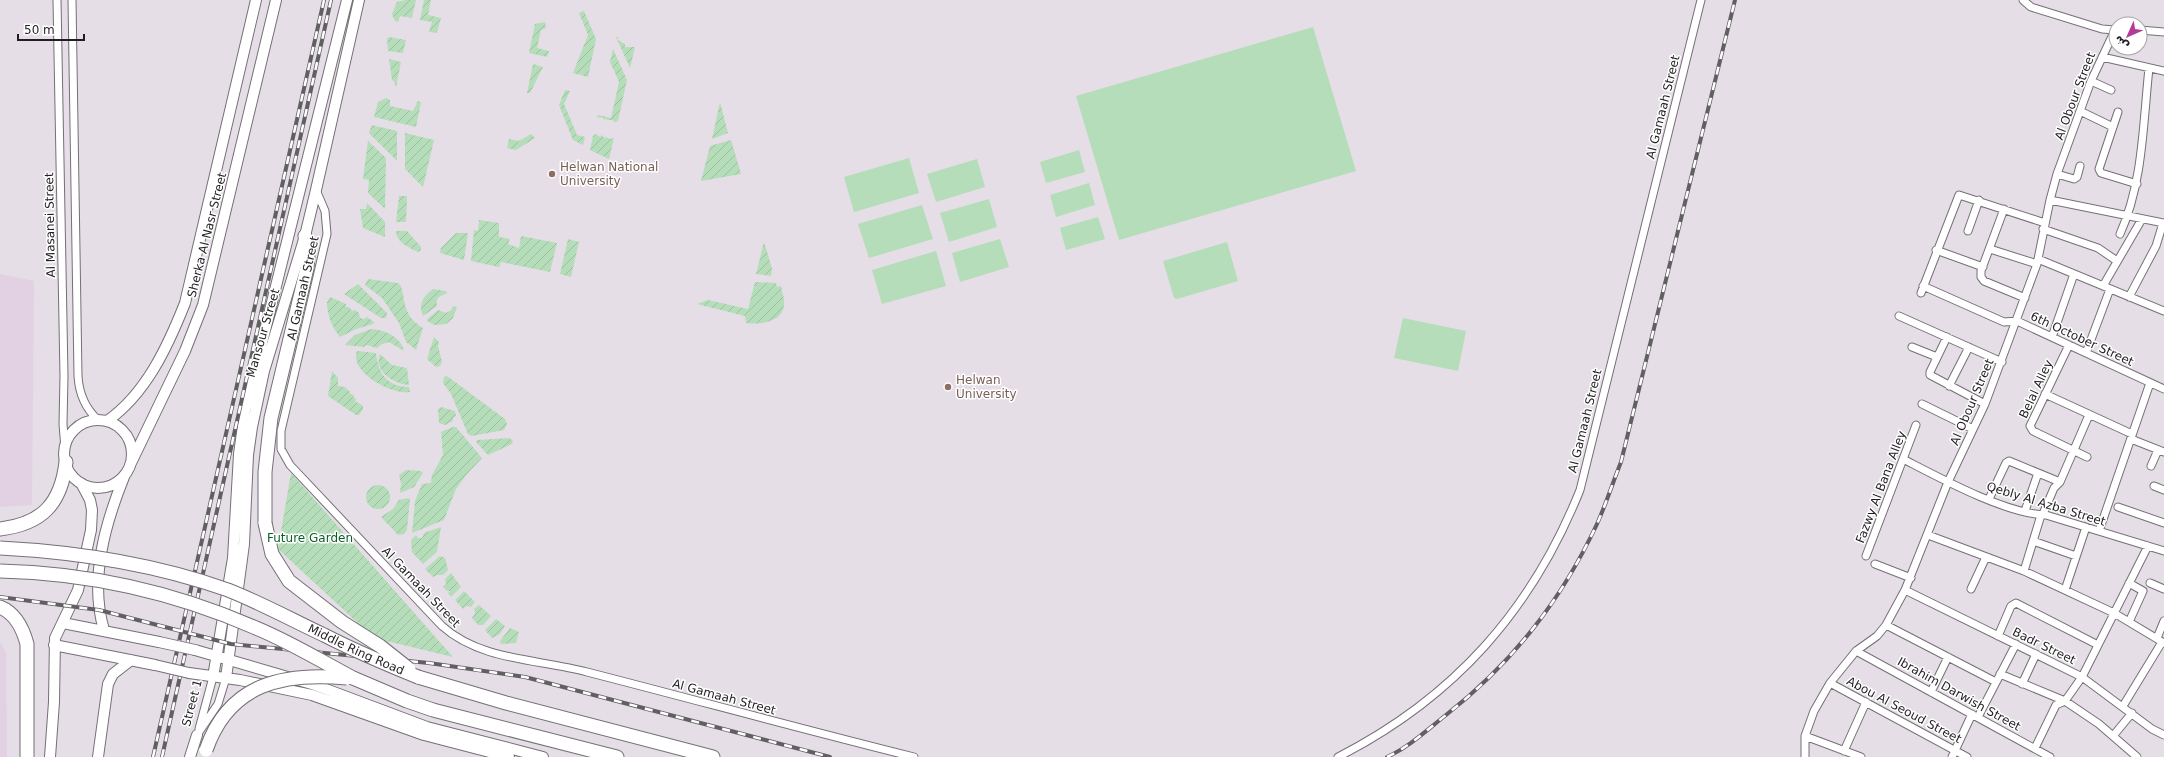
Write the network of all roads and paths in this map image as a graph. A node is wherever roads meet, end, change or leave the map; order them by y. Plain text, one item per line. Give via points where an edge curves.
1 (57, 0) edge
2 (72, 0) edge
3 (256, 0) edge
4 (276, 0) edge
5 (347, 0) edge
6 (359, 0) edge
7 (1701, 0) edge
8 (2023, 0) edge
9 (2108, 29) edge
10 (2148, 31) edge
11 (2164, 32) edge
12 (2108, 45) edge
13 (2102, 57) junction
14 (2149, 68) junction
15 (2164, 72) edge
16 (2091, 81) junction
17 (2111, 90) dead end
18 (2080, 111) junction
19 (2118, 112) dead end
20 (2113, 127) junction
21 (60, 155) junction
22 (74, 156) junction
23 (2080, 166) dead end
24 (2057, 174) junction
25 (2137, 184) junction
26 (316, 190) junction
27 (1979, 200) junction
28 (2050, 200) junction
29 (2004, 209) junction
30 (2129, 216) junction
31 (2142, 219) junction
32 (2164, 223) edge
33 (2044, 226) junction
34 (1968, 231) dead end
35 (2120, 234) dead end
36 (305, 236) junction
37 (1990, 249) junction
38 (1936, 250) junction
39 (2037, 261) junction
40 (2117, 261) junction
41 (1983, 267) junction
42 (2074, 274) junction
43 (1924, 286) junction
44 (2103, 286) junction
45 (2110, 289) junction
46 (1921, 294) dead end
47 (2129, 297) junction
48 (2025, 298) junction
49 (2164, 309) edge
50 (1899, 316) dead end
51 (2017, 321) junction
52 (1947, 337) junction
53 (2052, 337) junction
54 (2069, 345) junction
55 (1912, 347) dead end
56 (1969, 347) junction
57 (2086, 353) junction
58 (1937, 357) junction
59 (2002, 362) junction
60 (2150, 382) junction
61 (1950, 386) junction
62 (2164, 389) edge
63 (2045, 394) junction
64 (1922, 404) dead end
65 (1985, 404) junction
66 (2090, 415) junction
67 (102, 421) junction
68 (1916, 425) dead end
69 (1973, 429) junction
70 (2131, 436) junction
71 (2074, 451) junction
72 (2161, 451) edge
73 (65, 455) junction
74 (2087, 457) dead end
75 (1903, 459) junction
76 (130, 465) junction
77 (2151, 466) dead end
78 (2038, 472) junction
79 (124, 477) junction
80 (1948, 482) junction
81 (2060, 482) junction
82 (81, 483) junction
83 (2154, 486) dead end
84 (2164, 490) edge
85 (1989, 499) junction
86 (2118, 507) dead end
87 (2025, 511) junction
88 (2042, 515) junction
89 (2164, 523) edge
90 (2086, 527) junction
91 (0, 529) edge
92 (2099, 531) junction
93 (1928, 535) junction
94 (2033, 541) junction
95 (2148, 546) junction
96 (0, 548) edge
97 (2164, 551) edge
98 (1866, 556) dead end
99 (2076, 556) junction
100 (1986, 557) junction
101 (1875, 564) dead end
102 (0, 570) edge
103 (2024, 571) junction
104 (1911, 578) junction
105 (2150, 583) dead end
106 (2129, 584) junction
107 (1971, 589) dead end
108 (2164, 589) edge
109 (1905, 590) junction
110 (2065, 590) junction
111 (0, 607) edge
112 (2114, 613) junction
113 (2164, 621) edge
114 (2129, 622) junction
115 (63, 623) junction
116 (1886, 626) junction
117 (104, 630) junction
118 (1998, 636) junction
119 (2161, 641) edge
120 (2016, 644) junction
121 (54, 645) junction
122 (2098, 645) junction
123 (1856, 651) junction
124 (2036, 654) junction
125 (216, 656) junction
126 (1948, 657) junction
127 (131, 660) junction
128 (228, 660) junction
129 (2000, 674) junction
130 (213, 677) junction
131 (418, 677) junction
132 (2082, 677) junction
133 (226, 678) junction
134 (353, 678) junction
135 (1996, 682) junction
136 (1830, 683) junction
137 (2022, 684) junction
138 (1931, 692) junction
139 (2065, 701) junction
140 (1866, 702) junction
141 (2123, 706) junction
142 (2132, 713) junction
143 (1975, 715) junction
144 (2164, 735) edge
145 (197, 736) junction
146 (1805, 736) junction
147 (2112, 736) junction
148 (2035, 748) junction
149 (1844, 750) junction
150 (1955, 750) junction
151 (205, 753) edge
152 (27, 757) edge
153 (50, 757) edge
154 (98, 757) edge
155 (190, 757) edge
156 (509, 757) edge
157 (544, 757) edge
158 (617, 757) edge
159 (713, 757) edge
160 (914, 757) edge
161 (1338, 757) edge
162 (1805, 757) edge
163 (1861, 757) edge
164 (1952, 757) edge
165 (1967, 757) edge
166 (2050, 757) edge
167 (2137, 757) edge

1 - 21 street, Al Masanei Street
2 - 22 street, Al Masanei Street
3 - 67 street, Sherka Al Nasr Street via 185,303 175,328 142,387 126,406
4 - 76 street, Sherka Al Nasr Street via 203,305 192,336
5 - 125 street, Mansour Street via 245,411 239,454 236,536
6 - 26 street, Mansour Street
7 - 161 street, Al Gamaah Street via 1580,490 1560,536 1523,600 1467,666 1440,691 1400,721
8 - 9 street via 2031,7
10 - 11 street
12 - 13 street, Al Obour Street
13 - 14 street
13 - 16 street, Al Obour Street
14 - 15 street
14 - 25 street
16 - 17 street
16 - 18 street, Al Obour Street
18 - 20 street
18 - 24 street, Al Obour Street
19 - 20 street
20 - 25 street via 2099,171
21 - 22 street
21 - 73 street, Al Masanei Street
22 - 67 street, Al Masanei Street via 79,386 86,406
23 - 24 street via 2074,179
24 - 28 street, Al Obour Street
25 - 30 street
26 - 36 street, Mansour Street
26 - 160 street, Al Gamaah Street via 325,211 327,234 281,431 281,449 290,465 442,626 459,640 488,652 580,670
27 - 29 street
27 - 34 street
27 - 38 street via 1962,194 1958,196
28 - 30 street
28 - 33 street, Al Obour Street
29 - 33 street
29 - 37 street
30 - 31 street
30 - 35 street
31 - 32 street
31 - 40 street
32 - 47 street via 2156,246
33 - 39 street, Al Obour Street
33 - 40 street via 2098,248
36 - 128 street, Mansour Street via 264,371 252,427 247,469 244,544
36 - 131 highway, bridge via 308,257 306,268 268,436 265,523 272,554 289,581
37 - 39 street
37 - 41 street
38 - 41 street
38 - 43 street
39 - 42 street
39 - 48 street, Al Obour Street
40 - 44 street
41 - 48 street via 1981,274 1984,281
42 - 44 street
42 - 53 street
43 - 46 street
43 - 51 street, 6th October Street via 2004,322
44 - 45 street
45 - 47 street
45 - 57 street
47 - 49 street
48 - 51 street, Al Obour Street
50 - 52 street
51 - 53 street, 6th October Street
51 - 59 street, Al Obour Street
52 - 56 street
52 - 58 street
53 - 54 street, 6th October Street
54 - 57 street, 6th October Street
54 - 63 street, Belal Alley
55 - 58 street
56 - 59 street
56 - 61 street
57 - 60 street, 6th October Street
58 - 61 street via 1930,375
59 - 65 street, Al Obour Street
60 - 62 street, 6th October Street
60 - 70 street
61 - 65 street
63 - 66 street
63 - 71 street, Belal Alley via 2030,428
64 - 69 street
65 - 69 street, Al Obour Street
66 - 70 street
66 - 71 street
67 - 73 street via 86,422 76,428 69,438
67 - 76 street via 118,426 129,441 132,453
68 - 75 street, Fazwy Al Bana Alley
69 - 80 street, Al Obour Street
70 - 72 street
70 - 92 street
71 - 74 street, Belal Alley
71 - 81 street
72 - 77 street
73 - 82 street via 71,474
73 - 91 highway via 60,486 48,508 28,523
75 - 80 street, Qebly Al Azba Street
75 - 98 street, Fazwy Al Bana Alley
76 - 79 street
78 - 81 street
78 - 85 street via 2008,461
78 - 87 street
79 - 82 street via 113,484 100,487
79 - 117 street via 111,515 99,569 98,602
80 - 85 street, Qebly Al Azba Street
80 - 93 street, Al Obour Street
81 - 88 street via 2054,488
82 - 115 street via 90,500 92,530 78,590
83 - 84 street
85 - 87 street, Qebly Al Azba Street
86 - 89 street
87 - 88 street, Qebly Al Azba Street
88 - 90 street, Qebly Al Azba Street
88 - 94 street
90 - 92 street, Qebly Al Azba Street
90 - 99 street
92 - 95 street, Qebly Al Azba Street
93 - 100 street
93 - 104 street, Al Obour Street
94 - 99 street
94 - 103 street
95 - 97 street, Qebly Al Azba Street
95 - 106 street
96 - 131 highway, Middle Ring Road, bridge via 92,556 196,580 261,604 354,650
99 - 110 street
100 - 103 street
100 - 107 street
101 - 104 street
102 - 134 highway, Middle Ring Road, bridge via 74,576 142,588 190,602 257,628
103 - 110 street
104 - 109 street, Al Obour Street
105 - 108 street
106 - 112 street
106 - 114 street via 2143,592
109 - 116 street, Al Obour Street
109 - 118 street, Badr Street
110 - 112 street
111 - 152 highway via 15,618 23,630 27,644
112 - 114 street
112 - 122 street
113 - 119 street
114 - 119 street
115 - 117 street
115 - 121 street via 56,634
116 - 123 street, Al Obour Street
116 - 126 street
117 - 125 street, bridge
118 - 120 street, Badr Street
118 - 122 street via 2011,606 2016,603
119 - 141 street
120 - 124 street, Badr Street
120 - 129 street
121 - 127 street
121 - 153 street via 54,702
122 - 132 street
123 - 136 street, Al Obour Street
123 - 138 street, Ibrahim Darwish Street
124 - 132 street, Badr Street
124 - 137 street
125 - 128 street
125 - 130 street, Mansour Street
126 - 135 street
126 - 138 street
127 - 130 street, bridge
127 - 154 street via 113,674 108,684
128 - 133 street, Mansour Street
128 - 157 street via 315,686 427,727
129 - 135 street
129 - 137 street
130 - 133 street
130 - 145 street, Street 1
131 - 159 highway, Middle Ring Road via 506,703
132 - 139 street
132 - 141 street, Badr Street
133 - 145 street, Street 1 via 218,704
133 - 156 street via 312,695 424,734
134 - 151 highway, bridge via 299,676 277,680 258,688 237,702 223,716 211,735
134 - 158 highway, Middle Ring Road via 433,710
135 - 143 street
136 - 140 street, Abou Al Seoud Street
136 - 146 street, Al Obour Street via 1814,711
137 - 139 street
138 - 143 street, Ibrahim Darwish Street
139 - 147 street
139 - 148 street via 2056,705
140 - 149 street
140 - 150 street, Abou Al Seoud Street
141 - 142 street, Badr Street
142 - 144 street, Badr Street via 2157,733
142 - 147 street
143 - 148 street, Ibrahim Darwish Street
143 - 150 street
145 - 155 street, Street 1
146 - 149 street
146 - 162 street, Al Obour Street
147 - 167 street
148 - 166 street, Ibrahim Darwish Street
149 - 163 street
150 - 164 street
150 - 165 street, Abou Al Seoud Street

